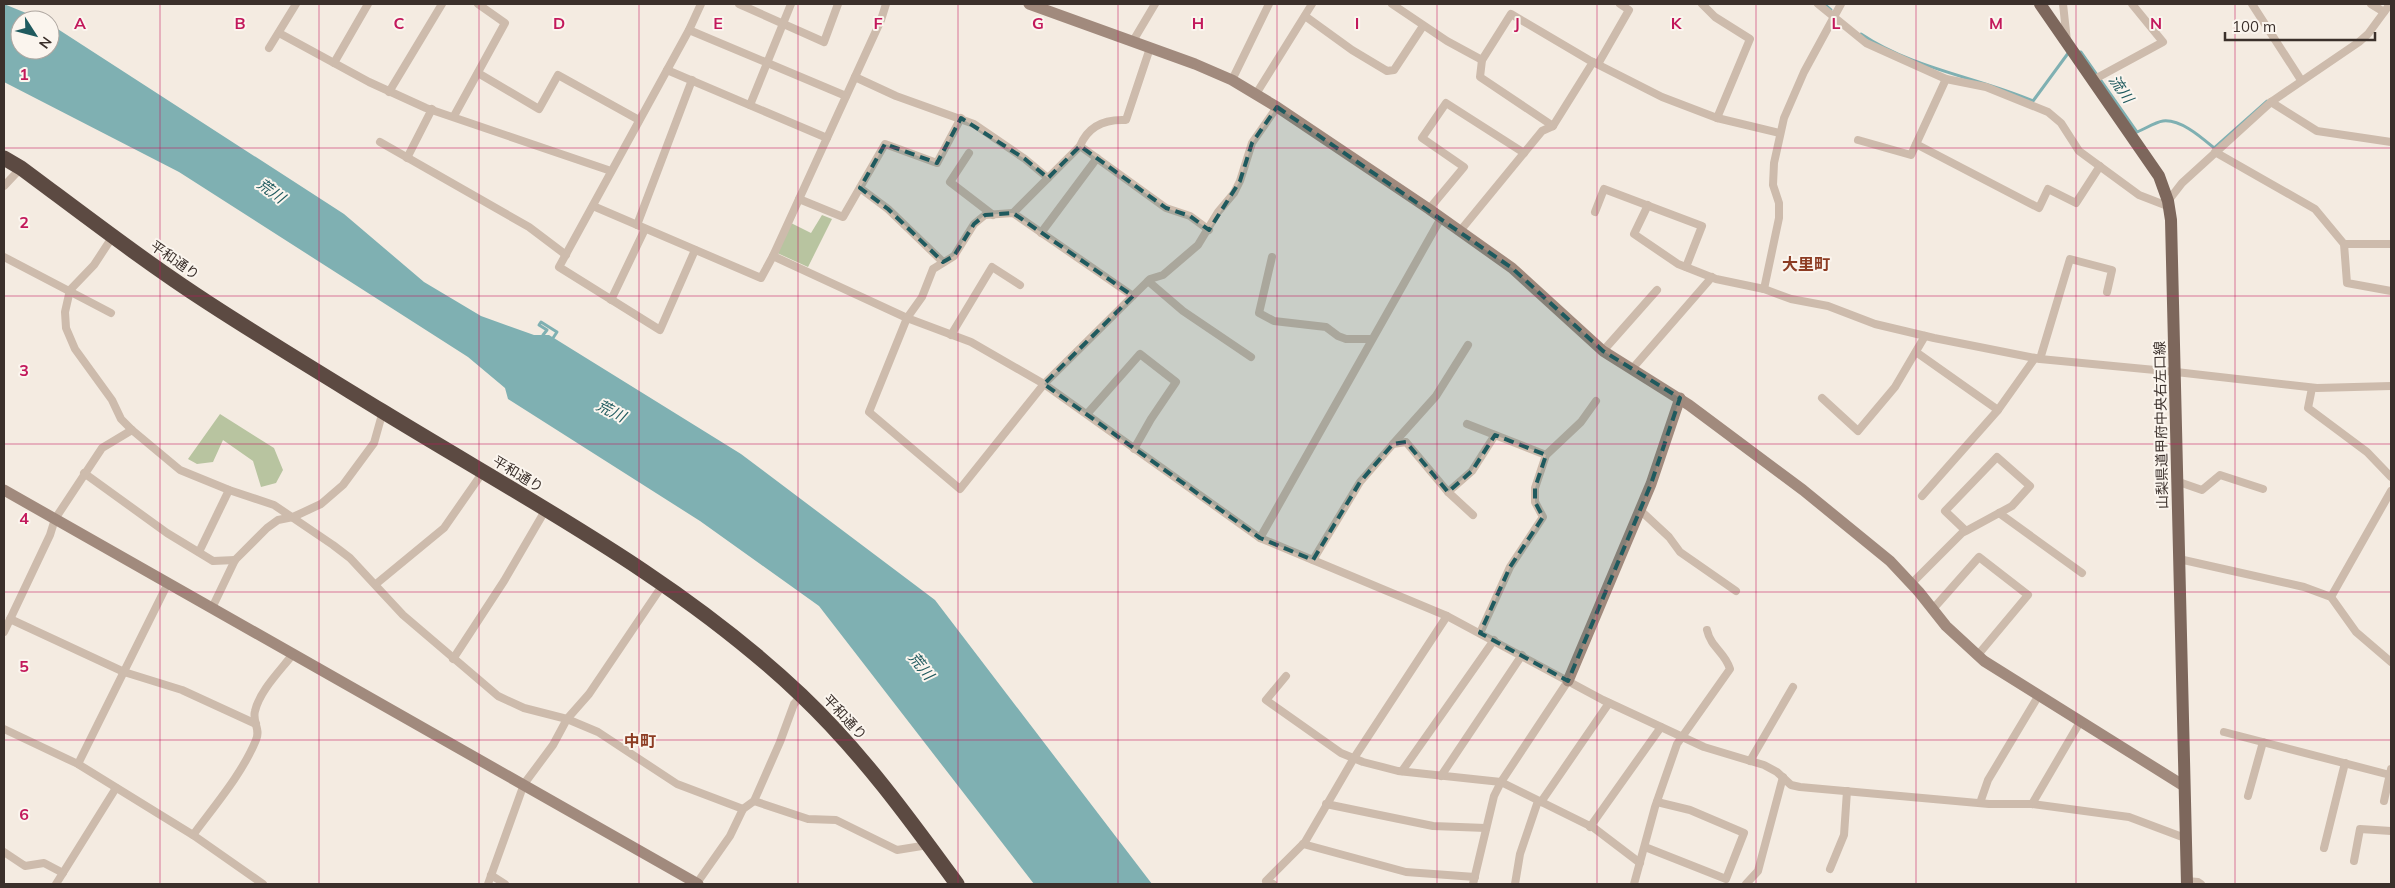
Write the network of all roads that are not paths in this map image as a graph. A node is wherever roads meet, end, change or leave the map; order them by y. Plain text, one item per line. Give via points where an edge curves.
1 (296, 4) edge
2 (368, 4) edge
3 (442, 4) edge
4 (478, 4) edge
5 (701, 4) edge
6 (739, 4) edge
7 (792, 4) edge
8 (838, 4) edge
9 (886, 4) edge
10 (1029, 4) edge
11 (1155, 4) edge
12 (1269, 4) edge
13 (1312, 4) edge
14 (1392, 4) edge
15 (1620, 4) edge
16 (1702, 4) edge
17 (1818, 4) edge
18 (1841, 4) edge
19 (2040, 4) edge
20 (2063, 4) edge
21 (2132, 4) edge
22 (2252, 4) edge
23 (2371, 4) edge
24 (2390, 4) edge
25 (2384, 12) junction
26 (1305, 16) junction
27 (1833, 18) junction
28 (784, 23) junction
29 (1423, 26) junction
30 (689, 30) junction
31 (279, 33) junction
32 (1133, 41) junction
33 (2068, 44) junction
34 (269, 48) dead end
35 (1150, 48) junction
36 (1482, 60) junction
37 (334, 63) junction
38 (768, 63) junction
39 (1596, 63) junction
40 (667, 70) junction
41 (478, 73) junction
42 (855, 77) junction
43 (1946, 79) junction
44 (692, 80) junction
45 (1232, 80) junction
46 (2093, 80) junction
47 (2301, 80) junction
48 (389, 92) junction
49 (1256, 94) junction
50 (846, 96) junction
51 (2271, 102) junction
52 (750, 105) junction
53 (1277, 107) junction
54 (432, 109) junction
55 (454, 116) junction
56 (961, 118) junction
57 (1716, 118) junction
58 (639, 120) junction
59 (1553, 126) junction
60 (1780, 133) junction
61 (827, 138) junction
62 (1858, 140) dead end
63 (380, 142) dead end
64 (2391, 142) edge
65 (1916, 144) junction
66 (1080, 146) junction
67 (2215, 152) junction
68 (969, 153) dead end
69 (1524, 153) junction
70 (4, 158) edge
71 (407, 158) junction
72 (1097, 158) junction
73 (2100, 166) junction
74 (21, 168) junction
75 (611, 171) junction
76 (1048, 178) junction
77 (4, 186) edge
78 (860, 188) junction
79 (799, 199) junction
80 (2169, 204) junction
81 (1648, 205) junction
82 (592, 206) junction
83 (1429, 209) junction
84 (1595, 212) dead end
85 (1013, 213) junction
86 (993, 215) junction
87 (1442, 218) junction
88 (637, 225) junction
89 (645, 229) junction
90 (1209, 230) junction
91 (1460, 231) junction
92 (1041, 233) junction
93 (113, 236) junction
94 (2344, 244) junction
95 (2391, 244) edge
96 (695, 250) junction
97 (566, 255) junction
98 (773, 256) junction
99 (4, 257) edge
100 (1272, 257) dead end
101 (942, 262) junction
102 (1686, 267) junction
103 (1712, 277) junction
104 (1148, 281) junction
105 (1020, 285) dead end
106 (1764, 289) junction
107 (70, 290) junction
108 (1657, 290) dead end
109 (2391, 291) edge
110 (2106, 292) dead end
111 (1133, 296) junction
112 (611, 300) junction
113 (111, 313) dead end
114 (907, 318) junction
115 (950, 335) junction
116 (1925, 336) junction
117 (1371, 339) junction
118 (1468, 345) dead end
119 (1603, 351) junction
120 (1916, 352) junction
121 (1251, 357) dead end
122 (2038, 359) junction
123 (1632, 369) junction
124 (2176, 372) junction
125 (1044, 384) junction
126 (2391, 386) edge
127 (2312, 388) junction
128 (1680, 398) junction
129 (1822, 398) dead end
130 (1596, 400) dead end
131 (1998, 410) junction
132 (383, 412) junction
133 (1087, 414) junction
134 (1466, 424) dead end
135 (132, 430) junction
136 (1495, 435) junction
137 (1393, 444) junction
138 (1134, 449) junction
139 (1546, 455) junction
140 (483, 472) junction
141 (84, 474) junction
142 (2391, 476) edge
143 (2176, 481) junction
144 (2263, 489) dead end
145 (4, 490) edge
146 (229, 490) junction
147 (2391, 491) edge
148 (1448, 492) junction
149 (1922, 496) dead end
150 (546, 509) junction
151 (1640, 510) junction
152 (1999, 513) junction
153 (1473, 515) dead end
154 (293, 517) junction
155 (55, 519) junction
156 (1966, 531) junction
157 (1260, 538) junction
158 (199, 552) junction
159 (2179, 559) junction
160 (235, 560) junction
161 (1313, 560) junction
162 (2082, 573) dead end
163 (168, 583) junction
164 (664, 583) junction
165 (1912, 583) junction
166 (376, 584) junction
167 (1736, 591) dead end
168 (2331, 597) junction
169 (212, 608) junction
170 (1933, 609) junction
171 (1446, 616) junction
172 (10, 619) junction
173 (1707, 630) dead end
174 (4, 632) edge
175 (1480, 633) junction
176 (1494, 640) junction
177 (293, 654) junction
178 (1522, 655) junction
179 (1977, 656) junction
180 (453, 659) junction
181 (2391, 662) edge
182 (124, 672) junction
183 (1286, 676) dead end
184 (1568, 681) junction
185 (1793, 687) dead end
186 (801, 696) junction
187 (2038, 696) junction
188 (1609, 703) junction
189 (567, 719) junction
190 (2080, 722) junction
191 (256, 724) junction
192 (1661, 727) junction
193 (4, 729) edge
194 (2224, 732) dead end
195 (1683, 737) junction
196 (2263, 742) junction
197 (1354, 758) junction
198 (1750, 761) junction
199 (2344, 763) junction
200 (78, 764) junction
201 (1402, 771) junction
202 (2391, 772) edge
203 (1440, 776) junction
204 (1783, 777) junction
205 (1500, 782) junction
206 (524, 784) junction
207 (2184, 786) junction
208 (116, 788) junction
209 (1847, 792) junction
210 (2248, 796) dead end
211 (754, 801) junction
212 (1540, 801) junction
213 (2384, 801) dead end
214 (1657, 802) junction
215 (1980, 803) junction
216 (1326, 804) junction
217 (2032, 804) junction
218 (743, 809) junction
219 (1590, 827) junction
220 (1486, 828) junction
221 (2391, 831) edge
222 (193, 836) junction
223 (2185, 838) junction
224 (928, 844) junction
225 (1303, 844) junction
226 (1645, 847) junction
227 (2324, 848) dead end
228 (4, 852) edge
229 (2354, 861) dead end
230 (1640, 863) junction
231 (1830, 869) dead end
232 (63, 873) junction
233 (492, 875) junction
234 (1474, 881) edge
235 (1725, 882) edge
236 (2187, 883) edge
237 (56, 884) edge
238 (263, 884) edge
239 (488, 884) edge
240 (505, 884) edge
241 (697, 884) edge
242 (956, 884) edge
243 (1273, 884) edge
244 (1514, 884) edge
245 (1634, 884) edge
246 (1746, 884) edge
247 (2201, 884) edge

1 - 31 street
2 - 37 street
3 - 48 street
4 - 41 street via 505,23
5 - 30 street
6 - 28 street
7 - 28 street
8 - 28 street via 824,42
9 - 42 street
10 - 32 street
11 - 32 street
12 - 45 street
13 - 26 street
14 - 29 street
15 - 39 street via 1629,10
16 - 57 street via 1750,39
17 - 27 street
18 - 27 street
19 - 33 main road, 山梨県道甲府中央右左口線
20 - 33 street
21 - 46 street via 2163,42
22 - 47 street
23 - 25 street
24 - 25 street
25 - 47 street via 2359,42
26 - 29 street via 1388,71 1394,70
26 - 49 street
27 - 43 street via 1866,43
27 - 60 street via 1804,72
28 - 38 street
29 - 36 street
30 - 38 street
30 - 40 street
31 - 34 street
31 - 37 street
32 - 35 street
33 - 46 main road, 山梨県道甲府中央右左口線
35 - 45 street
35 - 66 street via 1126,120 1104,121 1084,136
36 - 39 street via 1511,14
36 - 59 street via 1480,77
37 - 48 street
38 - 50 street
38 - 52 street
39 - 57 street via 1662,97
39 - 59 street
40 - 44 street
40 - 58 street
41 - 55 street
41 - 58 street via 539,109 558,75
42 - 50 street
42 - 56 street via 896,96
43 - 65 street
43 - 73 street via 1986,87 2048,112 2061,122 2079,151
44 - 52 street
44 - 88 street
45 - 49 street
46 - 80 main road, 山梨県道甲府中央右左口線 via 2159,176
47 - 51 street
48 - 54 street
49 - 53 street
50 - 61 street
51 - 64 street via 2317,131
51 - 67 street
52 - 61 street
53 - 83 street
53 - 90 street via 1252,143 1240,181
54 - 55 street
54 - 71 street
55 - 75 street
56 - 76 street via 1025,159
56 - 78 street via 938,163 885,144
57 - 60 street
58 - 75 street
59 - 69 street via 1542,131
60 - 106 street via 1773,185 1779,203 1779,218
61 - 79 street
62 - 65 street via 1911,155
63 - 71 street
65 - 73 street via 2039,208 2048,189 2076,203
66 - 72 street
66 - 76 street
67 - 80 street via 2182,183
67 - 94 street via 2315,209
68 - 86 street via 950,182
69 - 83 street via 1446,103 1422,138 1464,167
69 - 91 street
70 - 74 highway, 平和通り
71 - 97 street via 529,227
72 - 90 street via 1166,208 1190,216
72 - 92 street
73 - 80 street via 2139,195
74 - 77 street
74 - 93 highway, 平和通り
75 - 82 street
76 - 85 street
78 - 79 street via 843,217
78 - 101 street via 888,209
79 - 98 street
80 - 124 main road, 山梨県道甲府中央右左口線
81 - 84 street via 1604,189
81 - 102 street via 1634,234
81 - 102 street via 1702,226
82 - 88 street
82 - 97 street
83 - 87 street
85 - 86 street
85 - 92 street
86 - 101 street via 985,215 974,224 954,256
87 - 91 street
87 - 117 street
88 - 89 street
89 - 96 street
89 - 112 street
90 - 104 street via 1198,245 1170,269
91 - 119 street via 1512,268
92 - 111 street
93 - 107 street via 94,265
93 - 132 highway, 平和通り via 209,303
94 - 95 street
94 - 109 street via 2347,283
96 - 98 street via 760,278
96 - 112 street via 660,330
97 - 112 street via 559,267
98 - 114 street
99 - 107 street
100 - 117 street via 1259,313 1274,321 1326,327 1346,339
101 - 114 street via 933,269 922,298
102 - 103 street
103 - 106 street
103 - 123 street
104 - 111 street
104 - 121 street via 1183,311
105 - 115 street via 992,267
106 - 116 street
107 - 113 street
107 - 135 street via 65,312 66,328 75,349 112,400 121,419
108 - 119 street
110 - 122 street via 2112,270 2070,259
111 - 125 street
114 - 115 street
114 - 125 street via 869,412 960,490
115 - 125 street via 971,342
116 - 120 street
116 - 122 street
117 - 157 street
118 - 137 street via 1436,396
119 - 123 street
120 - 129 street via 1895,387 1858,431
120 - 131 street
122 - 124 street
122 - 131 street
123 - 128 street
124 - 127 street
124 - 143 main road, 山梨県道甲府中央右左口線
125 - 133 street
126 - 127 street
127 - 142 street via 2308,408 2367,452
128 - 151 street
128 - 165 street via 1803,490
130 - 139 street via 1581,422
131 - 149 street
132 - 140 highway, 平和通り
132 - 154 street via 374,443 343,485 321,504
133 - 138 street
133 - 138 street via 1140,354 1176,382
134 - 136 street
135 - 141 street via 102,448
135 - 146 street via 180,470
136 - 139 street
136 - 148 street via 1472,471
137 - 148 street via 1406,442
137 - 161 street via 1360,482
138 - 157 street
139 - 175 street via 1535,488 1535,502 1543,518 1510,567
140 - 150 highway, 平和通り
140 - 166 street via 444,528
141 - 155 street
141 - 158 street
143 - 144 street via 2202,490 2220,474
143 - 159 main road, 山梨県道甲府中央右左口線
145 - 155 street
146 - 154 street via 274,505
146 - 158 street
147 - 168 street
148 - 153 street
150 - 164 highway, 平和通り
150 - 180 street
151 - 167 street via 1669,536 1680,552
151 - 184 street
152 - 156 street
152 - 156 street via 2012,506 2030,486 1997,457 1945,511
152 - 162 street
154 - 160 street via 278,520
154 - 166 street via 350,558
155 - 163 street
155 - 172 street
156 - 165 street
157 - 161 street
158 - 160 street via 214,561
159 - 168 street via 2304,587
159 - 207 main road, 山梨県道甲府中央右左口線
160 - 169 street
161 - 171 street
163 - 169 street
163 - 182 street
164 - 186 highway, 平和通り via 715,621
164 - 189 street via 589,694
165 - 170 street
166 - 180 street via 403,615
168 - 181 street via 2356,632
169 - 177 street
170 - 179 street
170 - 179 street via 1979,557 2028,595
171 - 175 street
171 - 197 street
172 - 174 street
172 - 182 street
173 - 195 street via 1709,641 1727,658 1730,669
175 - 176 street
176 - 178 street
176 - 201 street
177 - 191 street via 255,710
177 - 206 street
178 - 184 street
178 - 203 street
179 - 187 street
180 - 189 street via 498,696 524,708
182 - 191 street via 182,690
182 - 200 street
183 - 197 street via 1266,700 1341,753
184 - 188 street
184 - 205 street
185 - 198 street
186 - 211 street via 794,704
186 - 224 highway, 平和通り via 871,770
187 - 190 street
187 - 215 street via 1988,780
188 - 192 street
188 - 212 street
189 - 206 street via 553,745
189 - 218 street via 598,732 678,784
190 - 207 street
190 - 217 street
191 - 222 street via 259,731 256,741
192 - 195 street
192 - 219 street
193 - 200 street
194 - 196 street
195 - 198 street
195 - 214 street via 1677,744
196 - 199 street
196 - 210 street
197 - 201 street
197 - 216 street
198 - 204 street via 1764,765
199 - 202 street
199 - 227 street
200 - 208 street
201 - 203 street
202 - 213 street
203 - 205 street
204 - 209 street via 1800,787
204 - 246 street via 1758,871
205 - 212 street
205 - 220 street
206 - 233 street
206 - 241 street
207 - 223 main road, 山梨県道甲府中央右左口線
208 - 222 street
208 - 232 street
209 - 215 street
209 - 231 street via 1844,835
211 - 218 street
211 - 224 street via 808,819 836,820 897,850
212 - 219 street
212 - 244 street via 1520,854
214 - 226 street
214 - 235 street via 1690,810 1744,833
215 - 217 street
216 - 220 street via 1433,826
216 - 225 street
217 - 223 street via 2129,817
218 - 241 street via 730,836
219 - 230 street
220 - 234 street
221 - 229 street via 2360,829
222 - 238 street
223 - 236 main road, 山梨県道甲府中央右左口線
224 - 242 highway, 平和通り
225 - 234 street via 1406,872
225 - 243 street via 1266,881
226 - 230 street
226 - 235 street
228 - 232 street via 25,866 44,863
230 - 245 street
232 - 237 street
233 - 239 street
233 - 240 street
236 - 247 street

